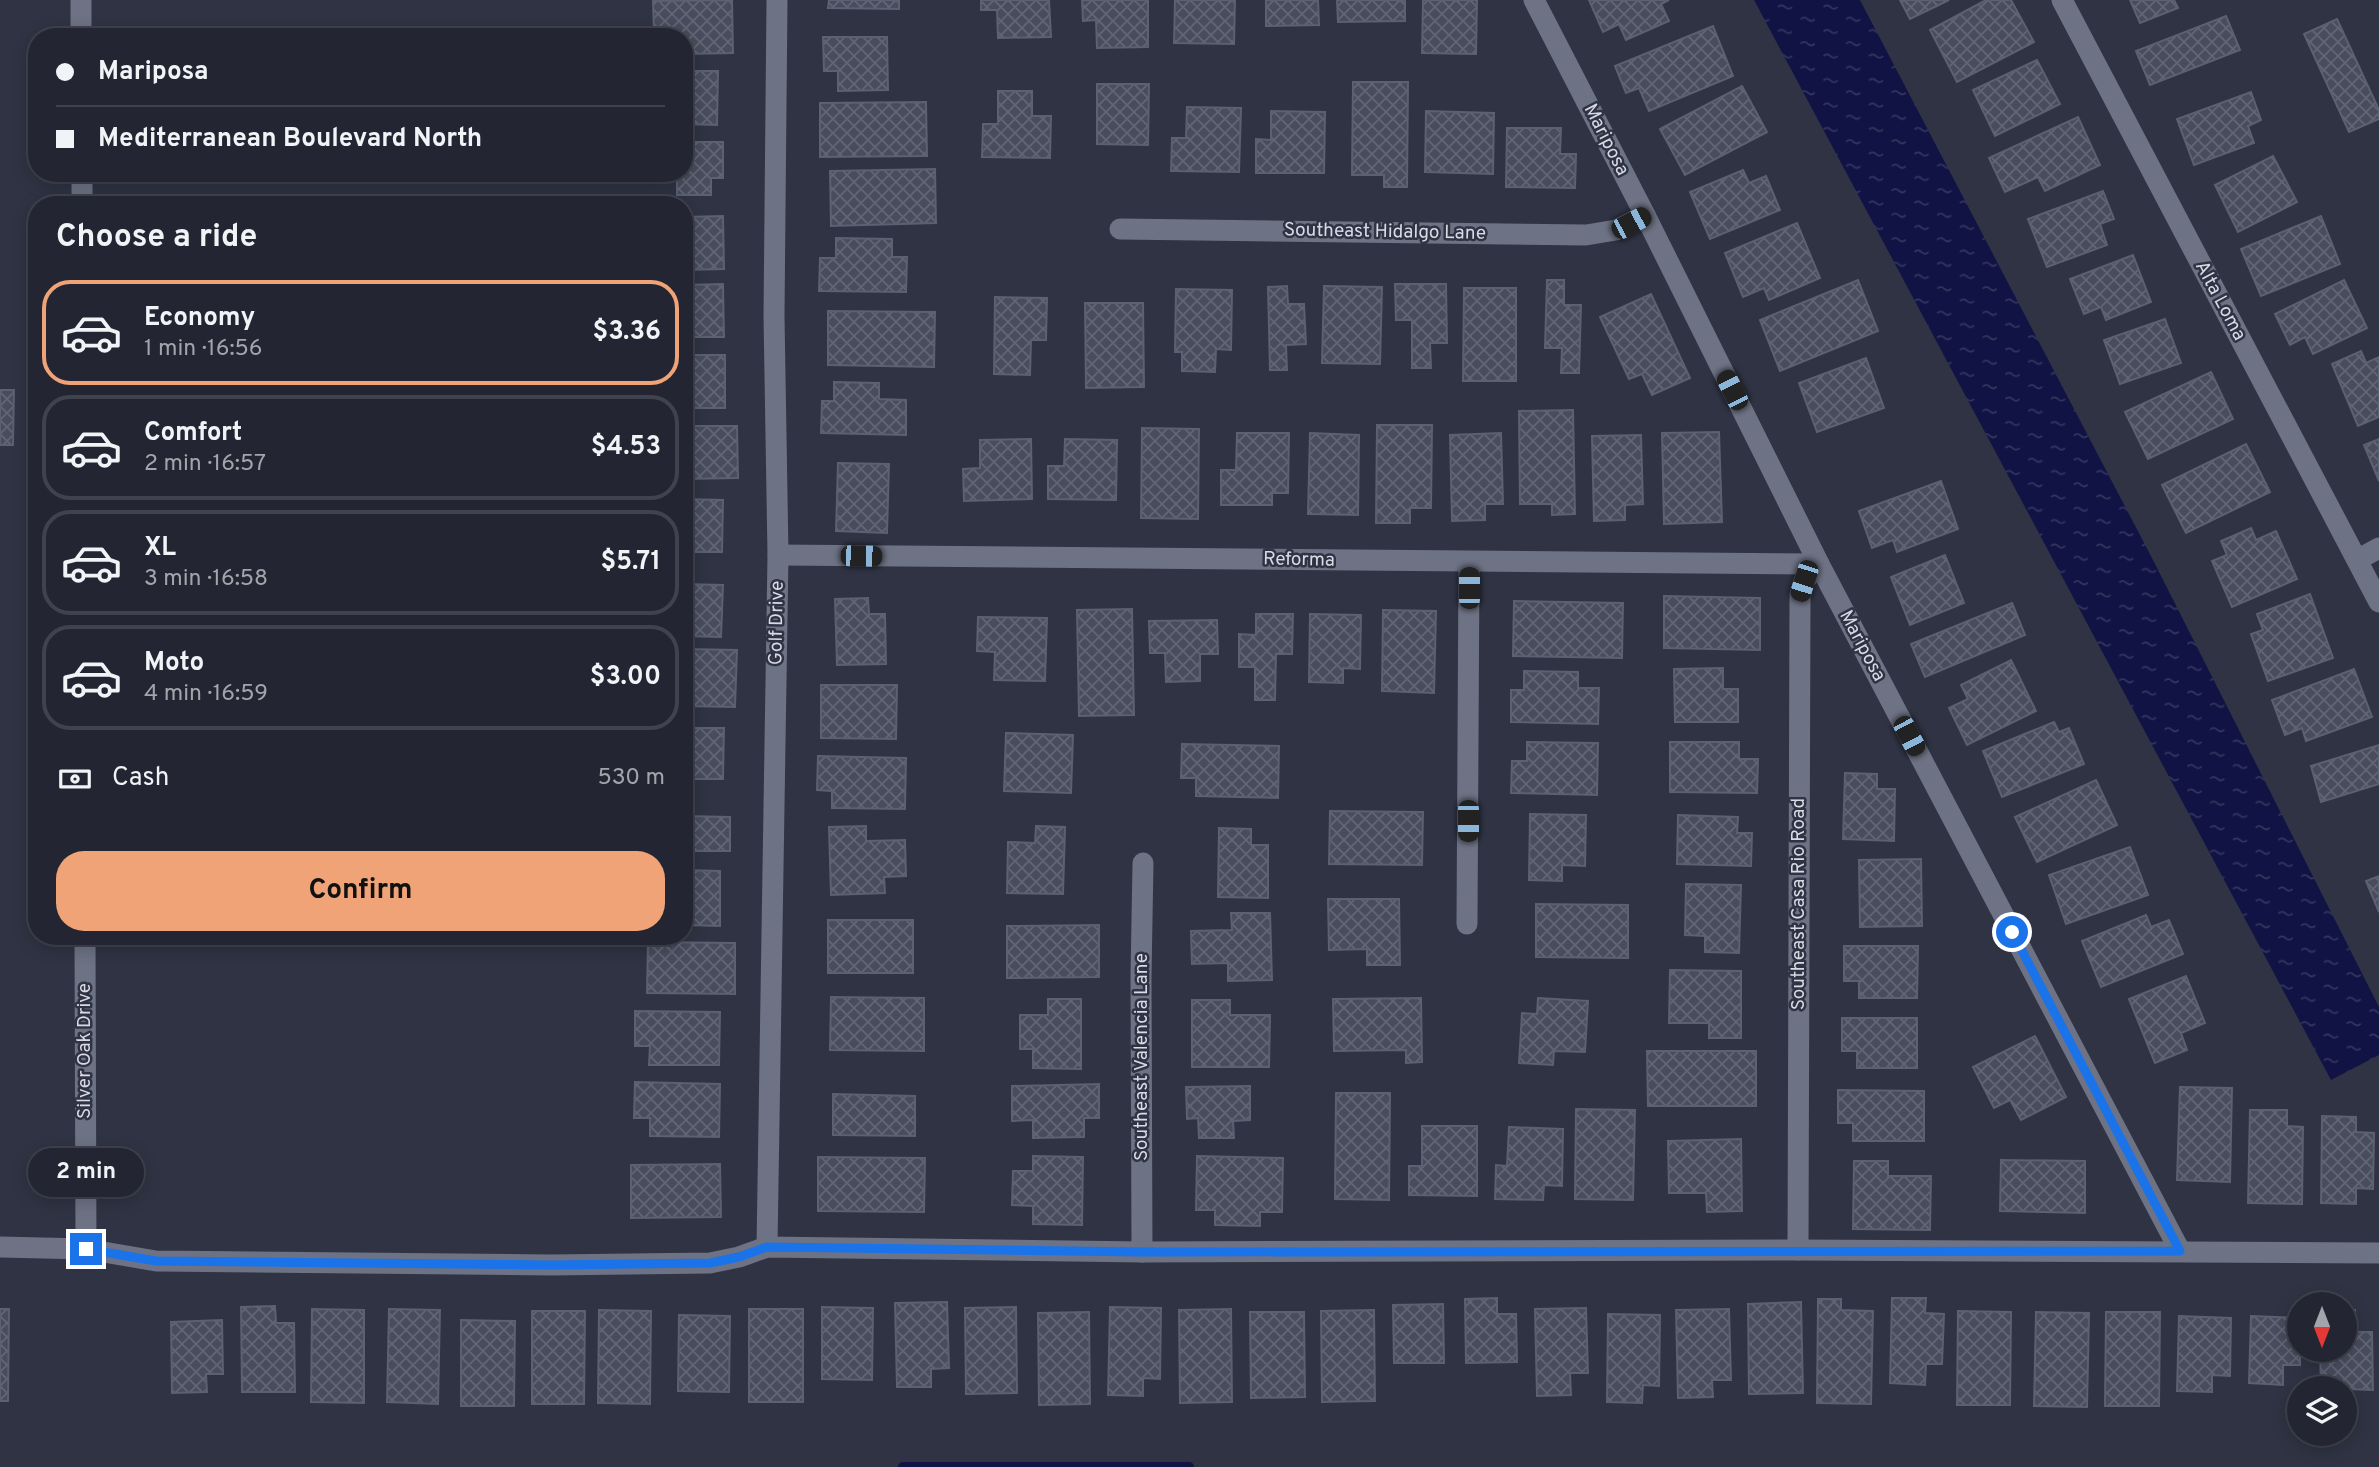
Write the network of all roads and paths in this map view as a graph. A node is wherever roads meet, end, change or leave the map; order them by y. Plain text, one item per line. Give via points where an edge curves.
1 (81, 0) edge
2 (777, 0) edge
3 (1534, 0) edge
4 (2062, 0) edge
5 (81, 28) edge
6 (1645, 215) junction
7 (1120, 229) dead end
8 (2379, 548) edge
9 (778, 555) junction
10 (2357, 560) junction
11 (1469, 562) junction
12 (1819, 564) junction
13 (2379, 602) edge
14 (1143, 863) dead end
15 (1467, 924) dead end
16 (85, 945) edge
17 (0, 1247) edge
18 (767, 1247) junction
19 (86, 1249) junction
20 (1798, 1250) junction
21 (2180, 1251) junction
22 (1142, 1252) junction
23 (2379, 1253) edge

1 - 5 street
2 - 9 street, Golf Drive via 774,316
3 - 6 street, Mariposa
4 - 10 street, Alta Loma
6 - 7 street, Southeast Hidalgo Lane via 1616,230 1586,235
6 - 12 street, Mariposa
8 - 10 street
9 - 11 street, Reforma
9 - 18 street, Golf Drive
10 - 13 street, Alta Loma
11 - 12 street, Reforma
11 - 15 street
12 - 20 street, Southeast Casa Rio Road via 1804,581 1800,595
12 - 21 street, Mariposa
14 - 22 street, Southeast Valencia Lane
16 - 19 street, Silver Oak Drive
17 - 19 street
18 - 19 street via 710,1263 551,1265 156,1261
18 - 22 street
20 - 21 street
20 - 22 street
21 - 23 street

